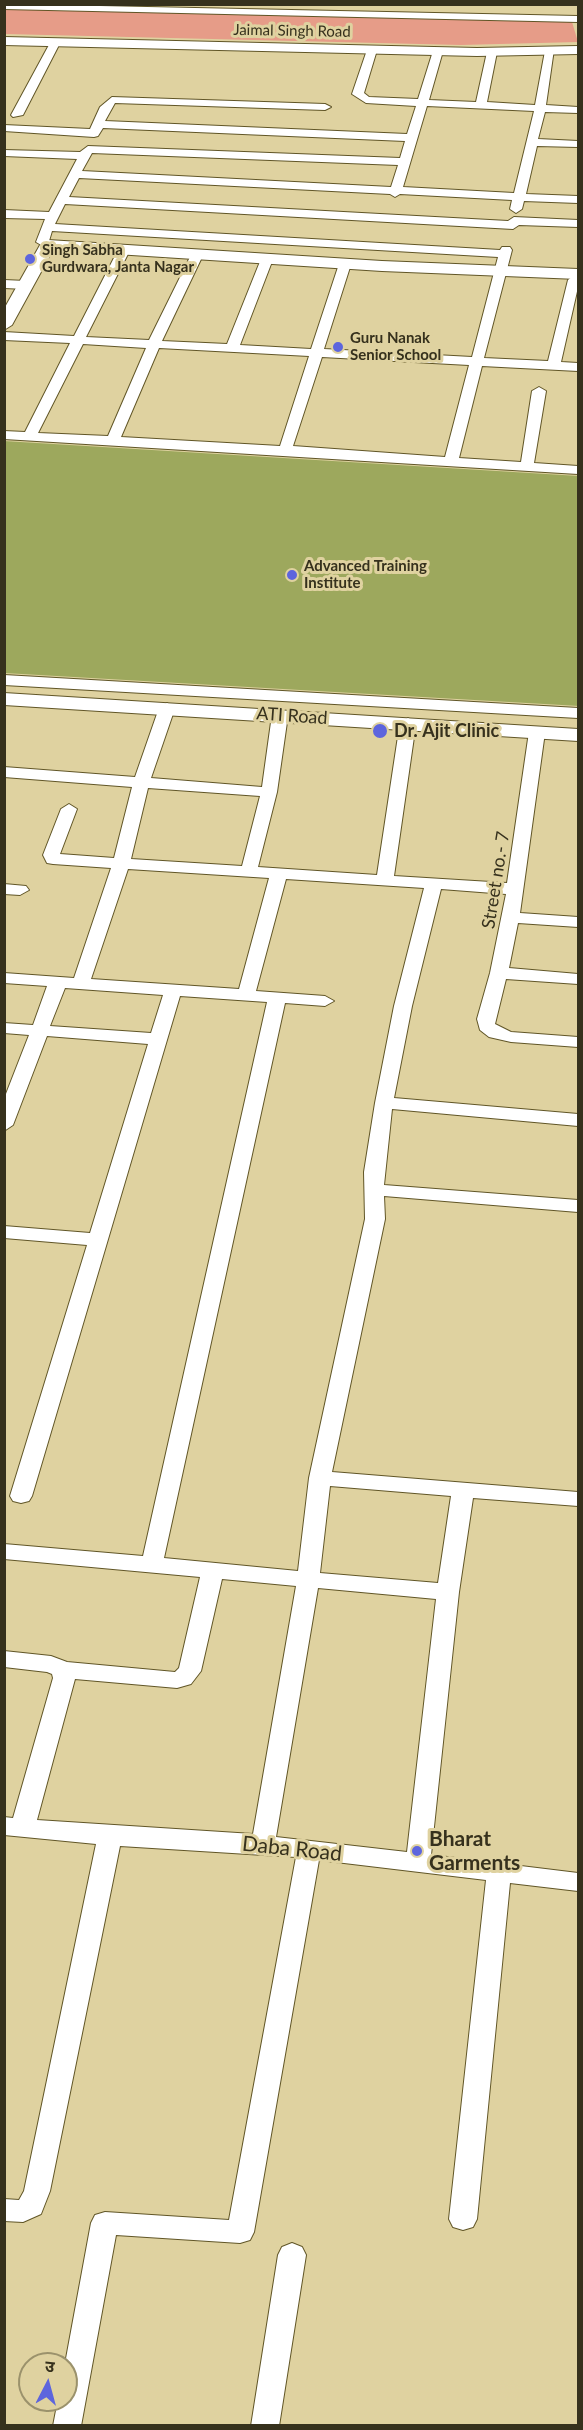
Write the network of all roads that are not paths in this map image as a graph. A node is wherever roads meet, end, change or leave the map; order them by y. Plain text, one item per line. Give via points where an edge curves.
1 (4, 6) edge
2 (579, 19) edge
3 (4, 41) edge
4 (55, 43) junction
5 (372, 50) junction
6 (579, 50) edge
7 (438, 51) junction
8 (550, 51) junction
9 (492, 52) junction
10 (218, 102) junction
11 (422, 104) junction
12 (481, 105) junction
13 (325, 107) dead end
14 (540, 108) junction
15 (579, 110) edge
16 (18, 115) dead end
17 (4, 128) edge
18 (96, 129) junction
19 (413, 138) junction
20 (532, 142) junction
21 (579, 144) edge
22 (4, 153) edge
23 (86, 153) junction
24 (405, 162) junction
25 (76, 174) junction
26 (184, 180) junction
27 (398, 193) junction
28 (519, 198) junction
29 (63, 200) junction
30 (579, 200) edge
31 (4, 214) edge
32 (50, 222) junction
33 (513, 223) junction
34 (579, 224) edge
35 (391, 234) junction
36 (48, 245) junction
37 (124, 250) junction
38 (198, 255) junction
39 (267, 259) junction
40 (503, 262) junction
41 (345, 264) junction
42 (382, 266) junction
43 (579, 275) edge
44 (4, 284) edge
45 (26, 285) junction
46 (4, 325) edge
47 (4, 336) edge
48 (76, 339) junction
49 (154, 344) junction
50 (232, 348) junction
51 (316, 352) junction
52 (477, 361) junction
53 (554, 365) junction
54 (579, 367) edge
55 (540, 391) dead end
56 (4, 435) edge
57 (29, 436) junction
58 (113, 441) junction
59 (285, 450) junction
60 (451, 461) junction
61 (527, 466) junction
62 (579, 470) edge
63 (4, 680) edge
64 (4, 699) edge
65 (167, 708) junction
66 (579, 713) edge
67 (280, 715) junction
68 (408, 723) junction
69 (537, 732) junction
70 (579, 735) edge
71 (4, 772) edge
72 (142, 781) junction
73 (268, 792) junction
74 (69, 809) dead end
75 (121, 864) junction
76 (249, 870) junction
77 (279, 872) junction
78 (385, 879) junction
79 (434, 883) junction
80 (515, 889) junction
81 (511, 917) junction
82 (579, 922) edge
83 (499, 973) junction
84 (5, 978) edge
85 (579, 980) edge
86 (58, 982) junction
87 (81, 983) junction
88 (173, 990) junction
89 (246, 996) junction
90 (277, 998) junction
91 (325, 1001) dead end
92 (4, 1028) edge
93 (40, 1031) junction
94 (157, 1039) junction
95 (579, 1042) edge
96 (384, 1103) junction
97 (579, 1120) edge
98 (4, 1125) edge
99 (376, 1190) junction
100 (579, 1206) edge
101 (4, 1232) edge
102 (97, 1240) junction
103 (320, 1478) junction
104 (463, 1489) junction
105 (21, 1496) dead end
106 (579, 1499) edge
107 (4, 1551) edge
108 (152, 1564) junction
109 (213, 1570) junction
110 (308, 1578) junction
111 (447, 1592) junction
112 (4, 1659) edge
113 (63, 1670) junction
114 (14, 1827) edge
115 (110, 1836) junction
116 (262, 1844) junction
117 (309, 1850) junction
118 (418, 1863) junction
119 (499, 1874) junction
120 (579, 1882) edge
121 (4, 2210) edge
122 (463, 2219) dead end
123 (292, 2255) dead end
124 (67, 2426) edge
125 (265, 2426) edge

1 - 2 street
3 - 4 street, Jaimal Singh Road
4 - 5 street, Jaimal Singh Road
4 - 16 street via 19,103
5 - 7 street, Jaimal Singh Road
5 - 11 street via 358,94 378,102
6 - 8 street, Jaimal Singh Road
7 - 9 street, Jaimal Singh Road
7 - 11 street
8 - 9 street, Jaimal Singh Road
8 - 14 street
9 - 12 street
10 - 13 street
10 - 18 street via 112,100
10 - 26 street
11 - 12 street
11 - 19 street
12 - 14 street
14 - 15 street
14 - 20 street
17 - 18 street
18 - 23 street
18 - 26 street
19 - 24 street
19 - 26 street
20 - 21 street
20 - 28 street
22 - 23 street
23 - 25 street
23 - 26 street
24 - 26 street
24 - 27 street
25 - 26 street
25 - 29 street
26 - 27 street
26 - 29 street
26 - 32 street
26 - 35 street
26 - 35 street
27 - 28 street
27 - 35 street
28 - 30 street
28 - 33 street
29 - 32 street
31 - 32 street
32 - 36 street via 42,242
33 - 34 street
33 - 35 street
33 - 40 street
35 - 40 street
35 - 42 street
36 - 37 street
36 - 45 street
37 - 38 street
37 - 48 street
38 - 39 street
38 - 49 street
39 - 41 street
39 - 50 street
40 - 42 street
40 - 43 street
40 - 52 street
41 - 42 street
41 - 51 street
43 - 53 street via 574,280
44 - 45 street
45 - 46 street
47 - 48 street
48 - 49 street
48 - 57 street
49 - 50 street
49 - 58 street
50 - 51 street
51 - 52 street
51 - 59 street
52 - 53 street
52 - 60 street
53 - 54 street
55 - 61 street
56 - 57 street
57 - 58 street
58 - 59 street
59 - 60 street
60 - 61 street
61 - 62 street
63 - 66 street
64 - 65 street, ATI Road
65 - 67 street, ATI Road
65 - 72 street
67 - 68 street, ATI Road
67 - 73 street
68 - 69 street, ATI Road
68 - 78 street
69 - 70 street, ATI Road
69 - 80 street, Street no.- 7
71 - 72 street
72 - 73 street
72 - 75 street
73 - 76 street
74 - 75 street via 51,855 53,859
75 - 76 street
75 - 87 street
76 - 77 street
77 - 78 street
77 - 89 street
78 - 79 street
79 - 80 street
79 - 96 street
80 - 81 street, Street no.- 7
81 - 82 street
81 - 83 street, Street no.- 7
83 - 85 street
83 - 95 street, Street no.- 7 via 486,1018 489,1030 510,1037
84 - 86 street
86 - 87 street
86 - 93 street
87 - 88 street
88 - 89 street
88 - 94 street
89 - 90 street
90 - 91 street
90 - 108 street
92 - 93 street
93 - 94 street
93 - 98 street
94 - 102 street
96 - 97 street
96 - 99 street via 376,1154
99 - 100 street
99 - 103 street via 375,1219
101 - 102 street
102 - 105 street
103 - 104 street
103 - 110 street
104 - 106 street
104 - 111 street
107 - 108 street
108 - 109 street
109 - 110 street
109 - 113 street via 190,1671 183,1678
110 - 111 street
110 - 116 street
111 - 118 street
112 - 113 street via 51,1664
113 - 114 street via 64,1678
114 - 115 street, Daba Road
115 - 116 street, Daba Road
115 - 121 street via 38,2191 31,2206 23,2211
116 - 117 street, Daba Road
117 - 118 street, Daba Road
117 - 124 street via 240,2232 105,2223
118 - 119 street, Daba Road
119 - 120 street, Daba Road
119 - 122 street
123 - 125 street

